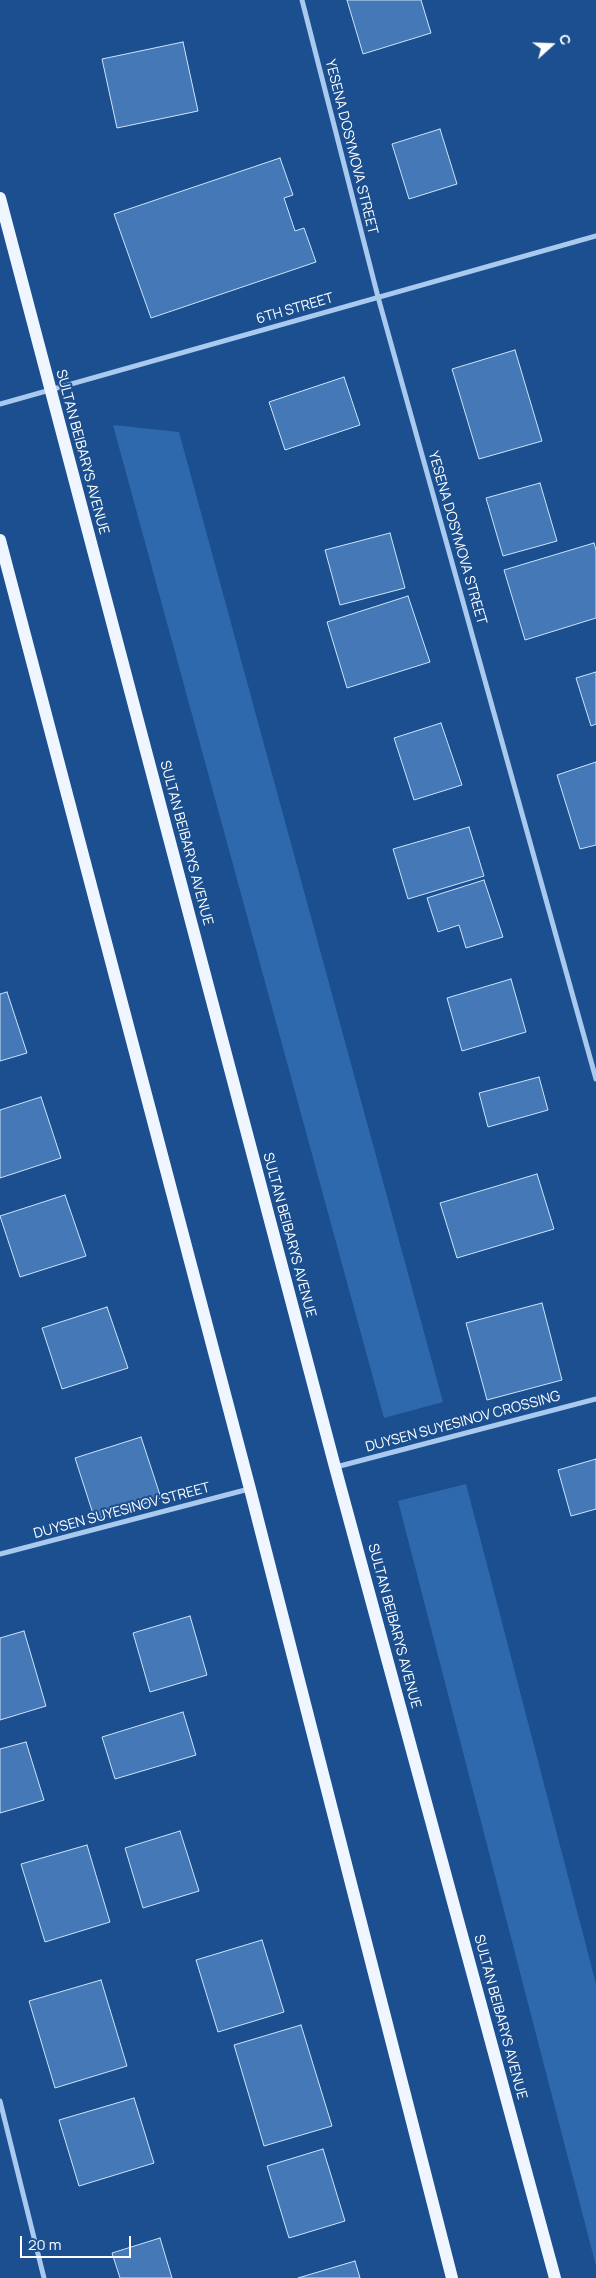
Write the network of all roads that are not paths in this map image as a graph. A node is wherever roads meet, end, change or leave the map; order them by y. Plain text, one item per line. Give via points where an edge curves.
1 (302, 0) edge
2 (0, 198) edge
3 (596, 236) edge
4 (378, 297) junction
5 (50, 390) junction
6 (0, 404) edge
7 (0, 540) edge
8 (596, 1079) edge
9 (596, 1399) edge
10 (335, 1467) junction
11 (250, 1489) junction
12 (0, 1554) edge
13 (0, 2101) edge
14 (44, 2278) edge
15 (452, 2278) edge
16 (555, 2278) edge

1 - 4 street, YESENA DOSYMOVA STREET
2 - 5 main road, SULTAN BEIBARYS AVENUE
3 - 4 street, 6TH STREET
4 - 5 street, 6TH STREET
4 - 8 street, YESENA DOSYMOVA STREET
5 - 6 street, 6TH STREET
5 - 10 main road, SULTAN BEIBARYS AVENUE
7 - 11 main road
9 - 10 street, DUYSEN SUYESINOV CROSSING
10 - 16 main road, SULTAN BEIBARYS AVENUE
11 - 12 street, DUYSEN SUYESINOV STREET
11 - 15 main road
13 - 14 street

